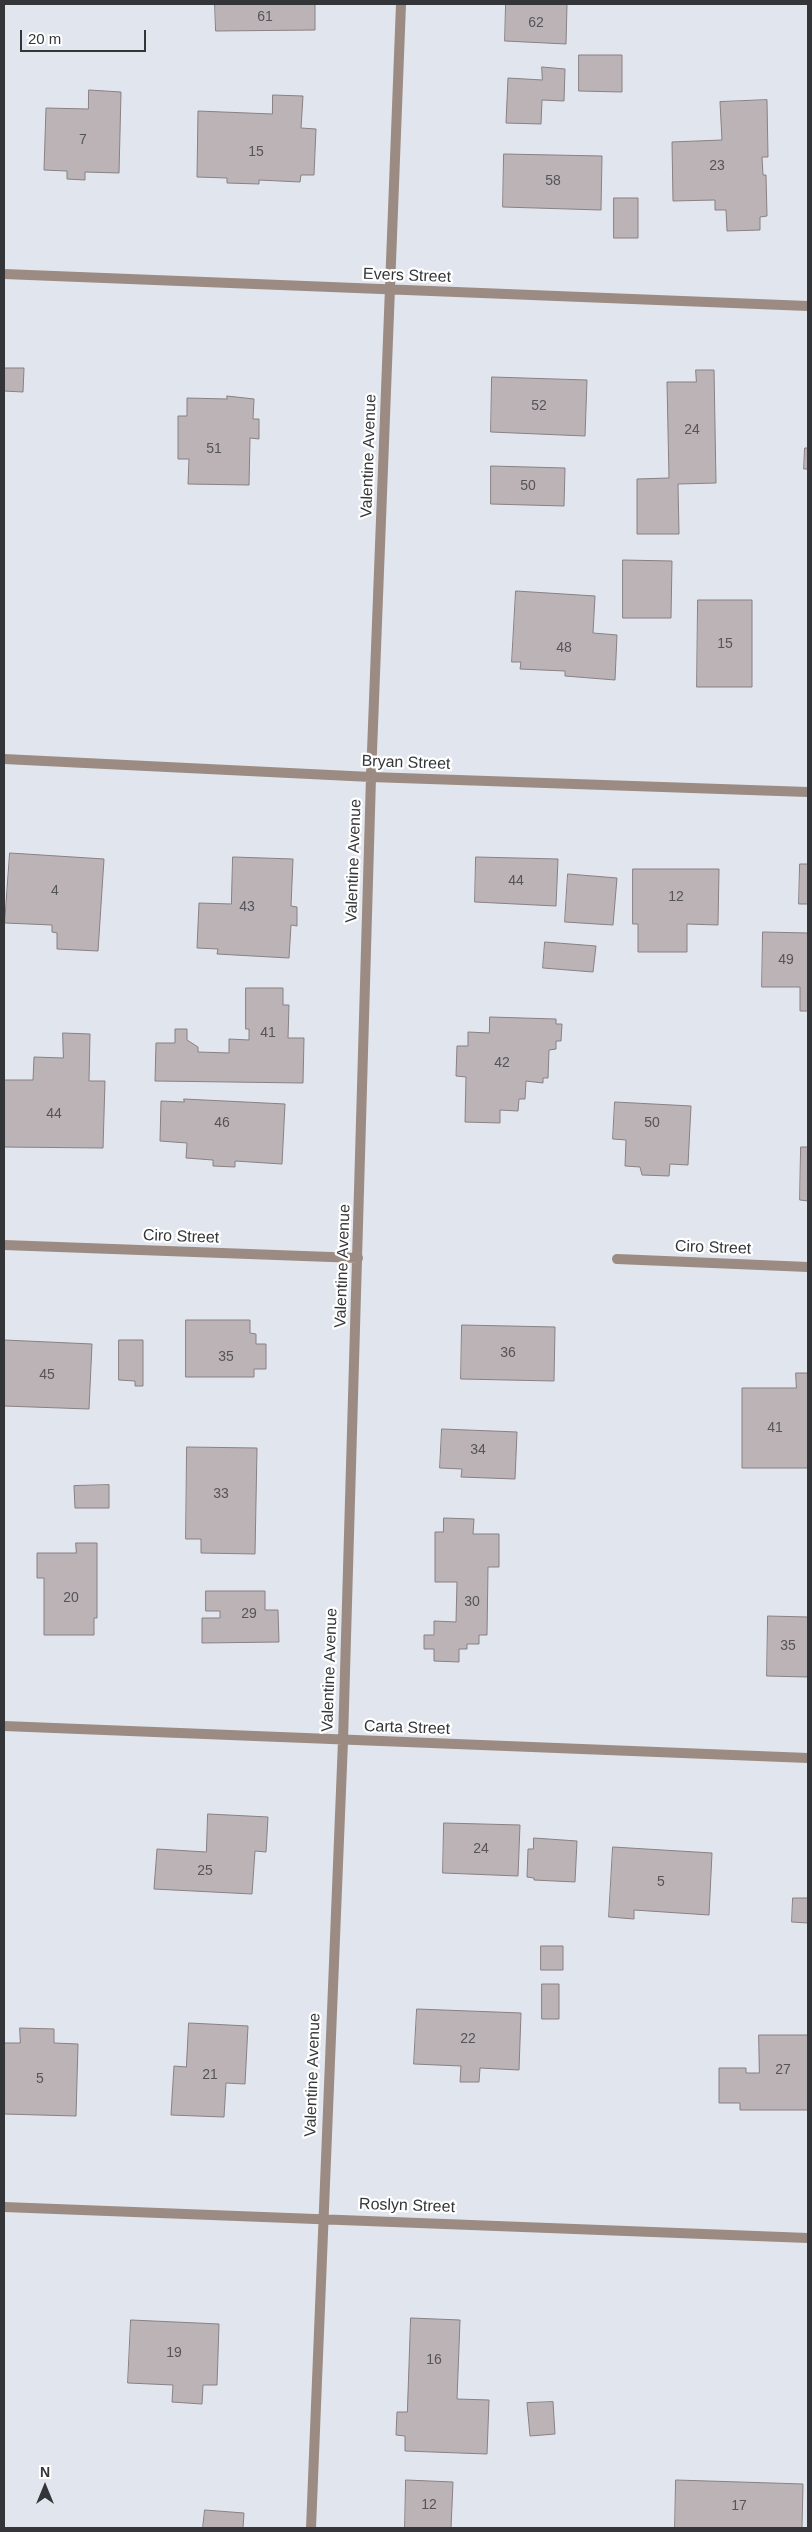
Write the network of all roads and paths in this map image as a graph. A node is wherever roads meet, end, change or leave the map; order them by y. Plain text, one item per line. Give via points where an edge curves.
1 (401, 4) edge
2 (4, 274) edge
3 (391, 290) junction
4 (808, 306) edge
5 (4, 759) edge
6 (371, 777) junction
7 (808, 792) edge
8 (4, 1245) edge
9 (358, 1258) junction
10 (617, 1259) dead end
11 (808, 1267) edge
12 (4, 1726) edge
13 (342, 1741) junction
14 (808, 1758) edge
15 (4, 2207) edge
16 (322, 2217) junction
17 (808, 2238) edge
18 (311, 2528) edge

1 - 3 street, Valentine Avenue
2 - 3 street, Evers Street
3 - 4 street, Evers Street
3 - 6 street, Valentine Avenue
5 - 6 street, Bryan Street
6 - 7 street, Bryan Street
6 - 9 street, Valentine Avenue
8 - 9 street, Ciro Street
9 - 13 street, Valentine Avenue
10 - 11 street, Ciro Street
12 - 13 street, Carta Street
13 - 14 street, Carta Street
13 - 16 street, Valentine Avenue
15 - 16 street, Roslyn Street
16 - 17 street, Roslyn Street
16 - 18 street, Valentine Avenue

